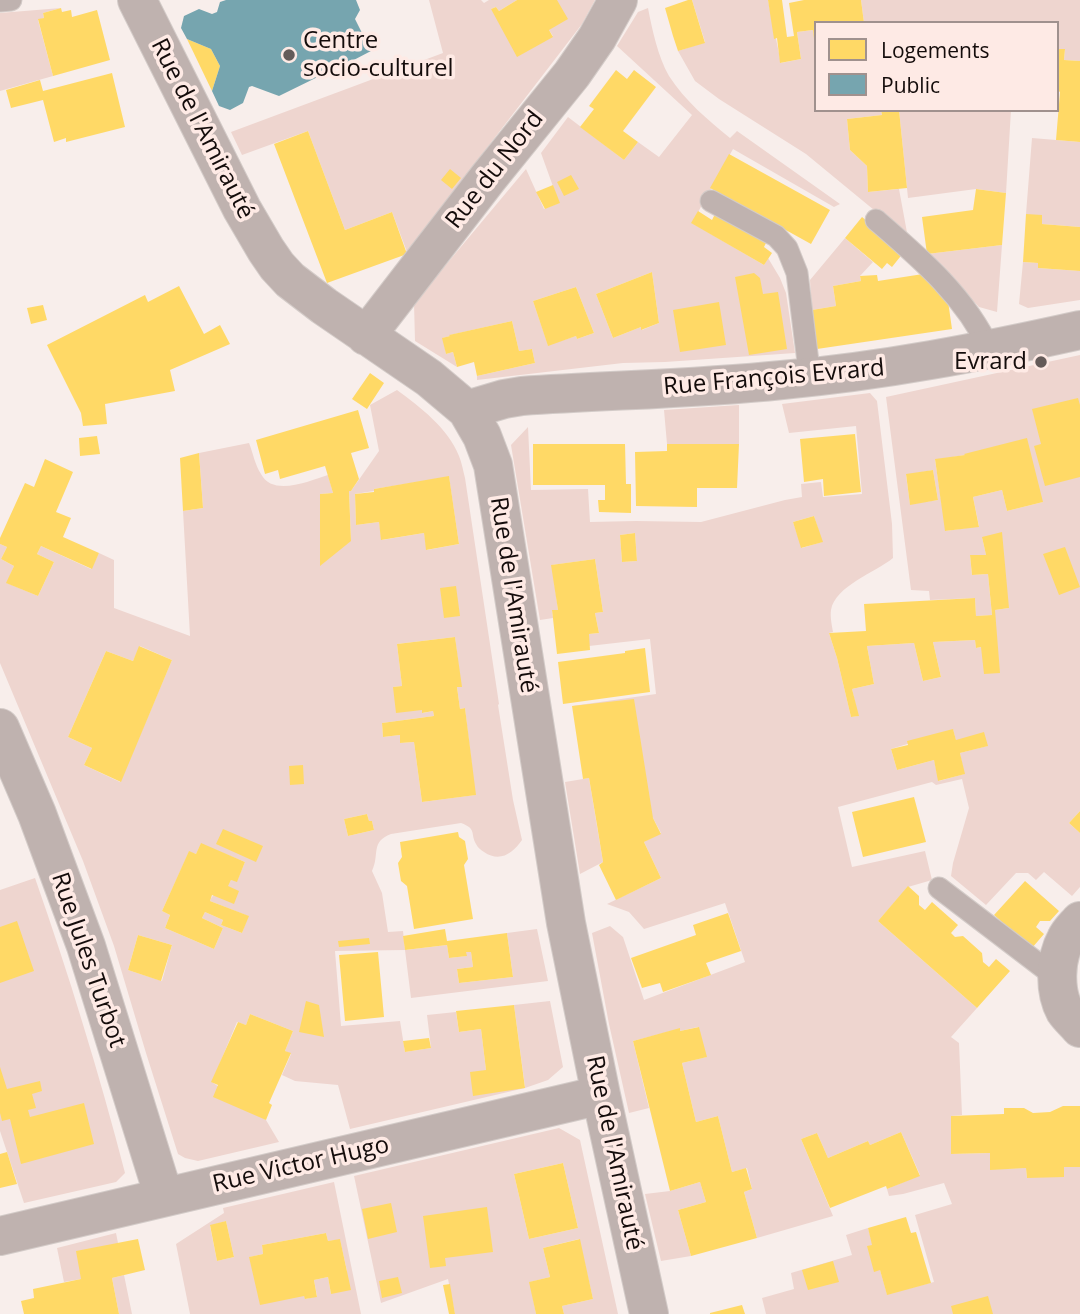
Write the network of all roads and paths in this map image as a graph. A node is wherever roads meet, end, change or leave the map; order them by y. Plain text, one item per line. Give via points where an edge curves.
1 (11, 0) edge
2 (137, 0) edge
3 (618, 0) edge
4 (0, 1) edge
5 (711, 201) dead end
6 (876, 220) dead end
7 (1080, 330) edge
8 (366, 335) junction
9 (990, 350) junction
10 (810, 378) junction
11 (467, 410) junction
12 (0, 728) edge
13 (939, 888) dead end
14 (1080, 921) edge
15 (1057, 978) junction
16 (1080, 1028) edge
17 (601, 1095) junction
18 (164, 1197) junction
19 (0, 1236) edge
20 (649, 1314) edge

1 - 4 lane
2 - 8 street, Rue de l'Amirauté via 266,250 290,280
3 - 8 street, Rue du Nord via 584,58
5 - 10 lane via 776,236 787,248 797,273
6 - 9 lane via 949,288
7 - 9 street, Rue François Evrard
8 - 11 street, Rue de l'Amirauté
9 - 10 street, Rue François Evrard
10 - 11 street, Rue François Evrard via 522,396
11 - 17 street, Rue de l'Amirauté via 493,465 555,859
12 - 18 street, Rue Jules Turbot via 86,946
13 - 15 lane
14 - 15 street via 1060,951
15 - 16 street via 1066,1014
17 - 18 street, Rue Victor Hugo
17 - 20 street, Rue de l'Amirauté
18 - 19 street, Rue Victor Hugo

